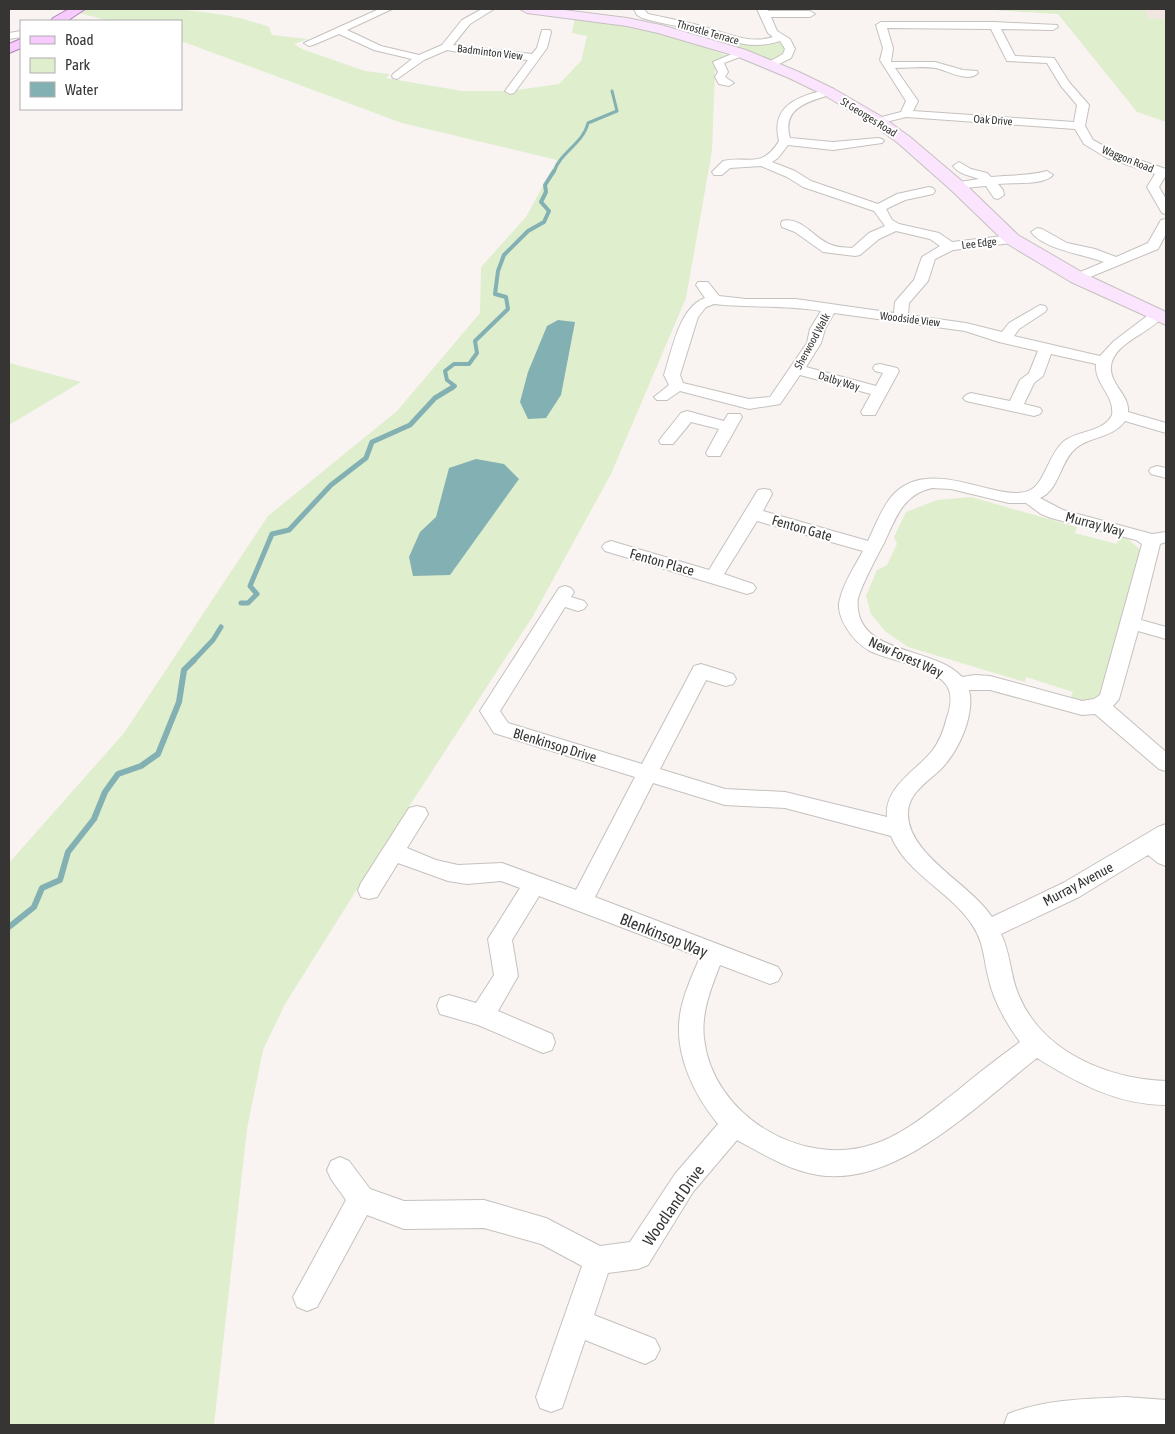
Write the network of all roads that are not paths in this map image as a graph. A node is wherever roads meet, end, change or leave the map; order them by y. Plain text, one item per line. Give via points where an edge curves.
1 (78, 9) edge
2 (387, 9) edge
3 (490, 9) edge
4 (527, 9) edge
5 (639, 9) edge
6 (763, 11) edge
7 (810, 14) dead end
8 (60, 20) edge
9 (994, 25) junction
10 (1053, 27) dead end
11 (339, 30) junction
12 (546, 32) dead end
13 (780, 38) junction
14 (309, 43) dead end
15 (446, 47) junction
16 (741, 53) junction
17 (534, 57) junction
18 (420, 58) junction
19 (772, 65) junction
20 (887, 65) junction
21 (972, 73) dead end
22 (397, 76) dead end
23 (724, 84) dead end
24 (510, 91) dead end
25 (829, 92) junction
26 (906, 114) junction
27 (878, 121) junction
28 (1079, 126) junction
29 (785, 141) junction
30 (878, 141) dead end
31 (722, 163) dead end
32 (764, 163) junction
33 (959, 166) dead end
34 (1164, 171) edge
35 (1047, 175) dead end
36 (1034, 179) junction
37 (988, 182) junction
38 (957, 186) junction
39 (929, 191) dead end
40 (1045, 191) dead end
41 (998, 195) dead end
42 (879, 208) junction
43 (1166, 210) edge
44 (1166, 223) edge
45 (786, 224) dead end
46 (895, 227) junction
47 (1037, 232) dead end
48 (1012, 239) junction
49 (950, 246) junction
50 (828, 249) junction
51 (818, 260) dead end
52 (1117, 262) junction
53 (1078, 278) junction
54 (703, 285) dead end
55 (713, 300) junction
56 (831, 308) junction
57 (1040, 309) dead end
58 (1161, 317) edge
59 (901, 318) junction
60 (1027, 318) junction
61 (1045, 325) dead end
62 (1004, 338) junction
63 (1046, 350) junction
64 (1104, 361) junction
65 (880, 368) dead end
66 (798, 370) junction
67 (677, 386) junction
68 (880, 392) junction
69 (662, 397) dead end
70 (971, 398) dead end
71 (749, 404) junction
72 (1015, 406) junction
73 (1034, 411) dead end
74 (869, 412) dead end
75 (1120, 415) junction
76 (728, 427) junction
77 (1166, 428) edge
78 (667, 441) dead end
79 (722, 447) dead end
80 (764, 494) dead end
81 (1028, 496) junction
82 (753, 514) junction
83 (1158, 539) edge
84 (611, 547) dead end
85 (873, 548) junction
86 (713, 577) junction
87 (747, 588) dead end
88 (568, 599) dead end
89 (1131, 623) junction
90 (1166, 633) edge
91 (726, 679) dead end
92 (958, 685) junction
93 (1099, 706) junction
94 (1166, 763) edge
95 (647, 774) junction
96 (417, 814) dead end
97 (899, 829) junction
98 (1161, 844) edge
99 (392, 852) junction
100 (534, 885) junction
101 (369, 890) dead end
102 (581, 902) junction
103 (988, 930) junction
104 (714, 952) junction
105 (770, 974) dead end
106 (449, 1006) dead end
107 (482, 1015) junction
108 (543, 1042) dead end
109 (1036, 1044) junction
110 (1166, 1093) edge
111 (735, 1124) junction
112 (340, 1170) dead end
113 (361, 1199) junction
114 (598, 1260) junction
115 (307, 1297) dead end
116 (578, 1323) junction
117 (645, 1349) dead end
118 (551, 1398) dead end
119 (1166, 1415) edge
120 (1019, 1425) edge

1 - 8 main road
2 - 11 street
3 - 15 street via 466,22
4 - 16 street, St Georges Road via 640,24
5 - 13 street, Throstle Terrace via 645,16 747,43
6 - 7 street
6 - 13 street
9 - 10 street
9 - 20 street via 881,25 888,48
9 - 28 street via 1011,59 1050,60 1083,105
11 - 14 street
11 - 18 street via 378,48
12 - 17 street, Badminton View via 542,48
13 - 19 street via 789,45 789,52
15 - 17 street, Badminton View
15 - 18 street
16 - 19 street, St Georges Road
16 - 23 street via 718,62
17 - 24 street, Badminton View
18 - 22 street
19 - 25 street, St Georges Road
20 - 21 street via 935,64
20 - 26 street via 912,101
25 - 27 street, St Georges Road
25 - 29 street via 795,104 786,111 781,126
26 - 27 street
26 - 28 street, Oak Drive
27 - 38 street, St Georges Road
28 - 34 street, Waggon Road via 1088,142 1111,155
29 - 30 street via 833,146
29 - 32 street
31 - 32 street
32 - 42 street via 806,184
33 - 37 street via 983,176
34 - 43 street, Waggon Road via 1153,187
35 - 36 street
36 - 37 street
36 - 40 street
37 - 38 street
37 - 41 street via 998,190
38 - 48 street, St Georges Road
39 - 42 street via 901,197
42 - 46 street via 887,222
44 - 52 street via 1153,246
45 - 50 street via 800,229
46 - 49 street via 934,236
46 - 50 street via 874,236 855,252
47 - 52 street via 1063,246
48 - 49 street, Lee Edge
48 - 53 street, St Georges Road
49 - 59 street, Lee Edge via 929,257 921,281 902,302
50 - 51 street
52 - 53 street
53 - 58 street, St Georges Road
54 - 55 street
55 - 56 street, Woodside View via 746,304 796,303
55 - 67 street via 702,304 691,316 672,375
56 - 59 street, Woodside View
56 - 66 street, Sherwood Walk
57 - 60 street
58 - 64 street via 1109,352
59 - 62 street, Woodside View via 966,327
60 - 61 street
60 - 62 street
62 - 63 street, Woodside View
63 - 64 street, Woodside View
63 - 72 street via 1035,376 1028,380
64 - 75 street via 1102,370 1121,406
65 - 68 street, Dalby Way via 892,371
66 - 68 street, Dalby Way
66 - 71 street, Sherwood Walk via 775,401
67 - 69 street
67 - 71 street, Sherwood Walk
68 - 74 street, Dalby Way
70 - 72 street
71 - 76 street
72 - 73 street
75 - 77 street
75 - 81 street via 1116,423 1069,444 1041,490
76 - 78 street via 687,416
76 - 79 street
80 - 82 street, Fenton Gate
81 - 83 street, Murray Way via 1057,514
81 - 85 street, New Forest Way via 1014,498 947,484 920,486 899,498
82 - 85 street, Fenton Gate
82 - 86 street, Fenton Place
83 - 89 street via 1152,545
84 - 86 street, Fenton Place
85 - 92 street, New Forest Way via 848,600 847,612 852,625 879,647 938,670
86 - 87 street, Fenton Place
88 - 95 street, Blenkinsop Drive via 490,710 501,728
89 - 90 street
89 - 93 street via 1109,699
91 - 95 street via 693,668
92 - 93 street via 990,683 1082,708
92 - 97 street, New Forest Way via 962,697 949,740 940,756 901,798 897,812
93 - 94 street
95 - 97 street, Blenkinsop Drive via 725,797 785,800
95 - 102 street
96 - 99 street
97 - 103 street via 909,848 972,908
98 - 103 street, Murray Avenue
99 - 100 street, Blenkinsop Way via 451,873 502,872
99 - 101 street
100 - 102 street, Blenkinsop Way
100 - 107 street via 500,939 506,976
102 - 104 street, Blenkinsop Way
103 - 109 street via 997,953 1000,979 1013,1010
104 - 105 street
104 - 111 street, Blenkinsop Way via 695,998 691,1036 697,1067 715,1099
106 - 107 street
107 - 108 street
109 - 110 street via 1090,1077 1147,1094
109 - 111 street, Blenkinsop Way via 923,1133 892,1150 860,1161 829,1164 801,1159 768,1145
111 - 114 street, Woodland Drive via 684,1183 638,1255
112 - 113 street
113 - 114 street via 404,1215 484,1214 546,1232
113 - 115 street
114 - 116 street
116 - 117 street
116 - 118 street
119 - 120 street via 1126,1412 1072,1415

